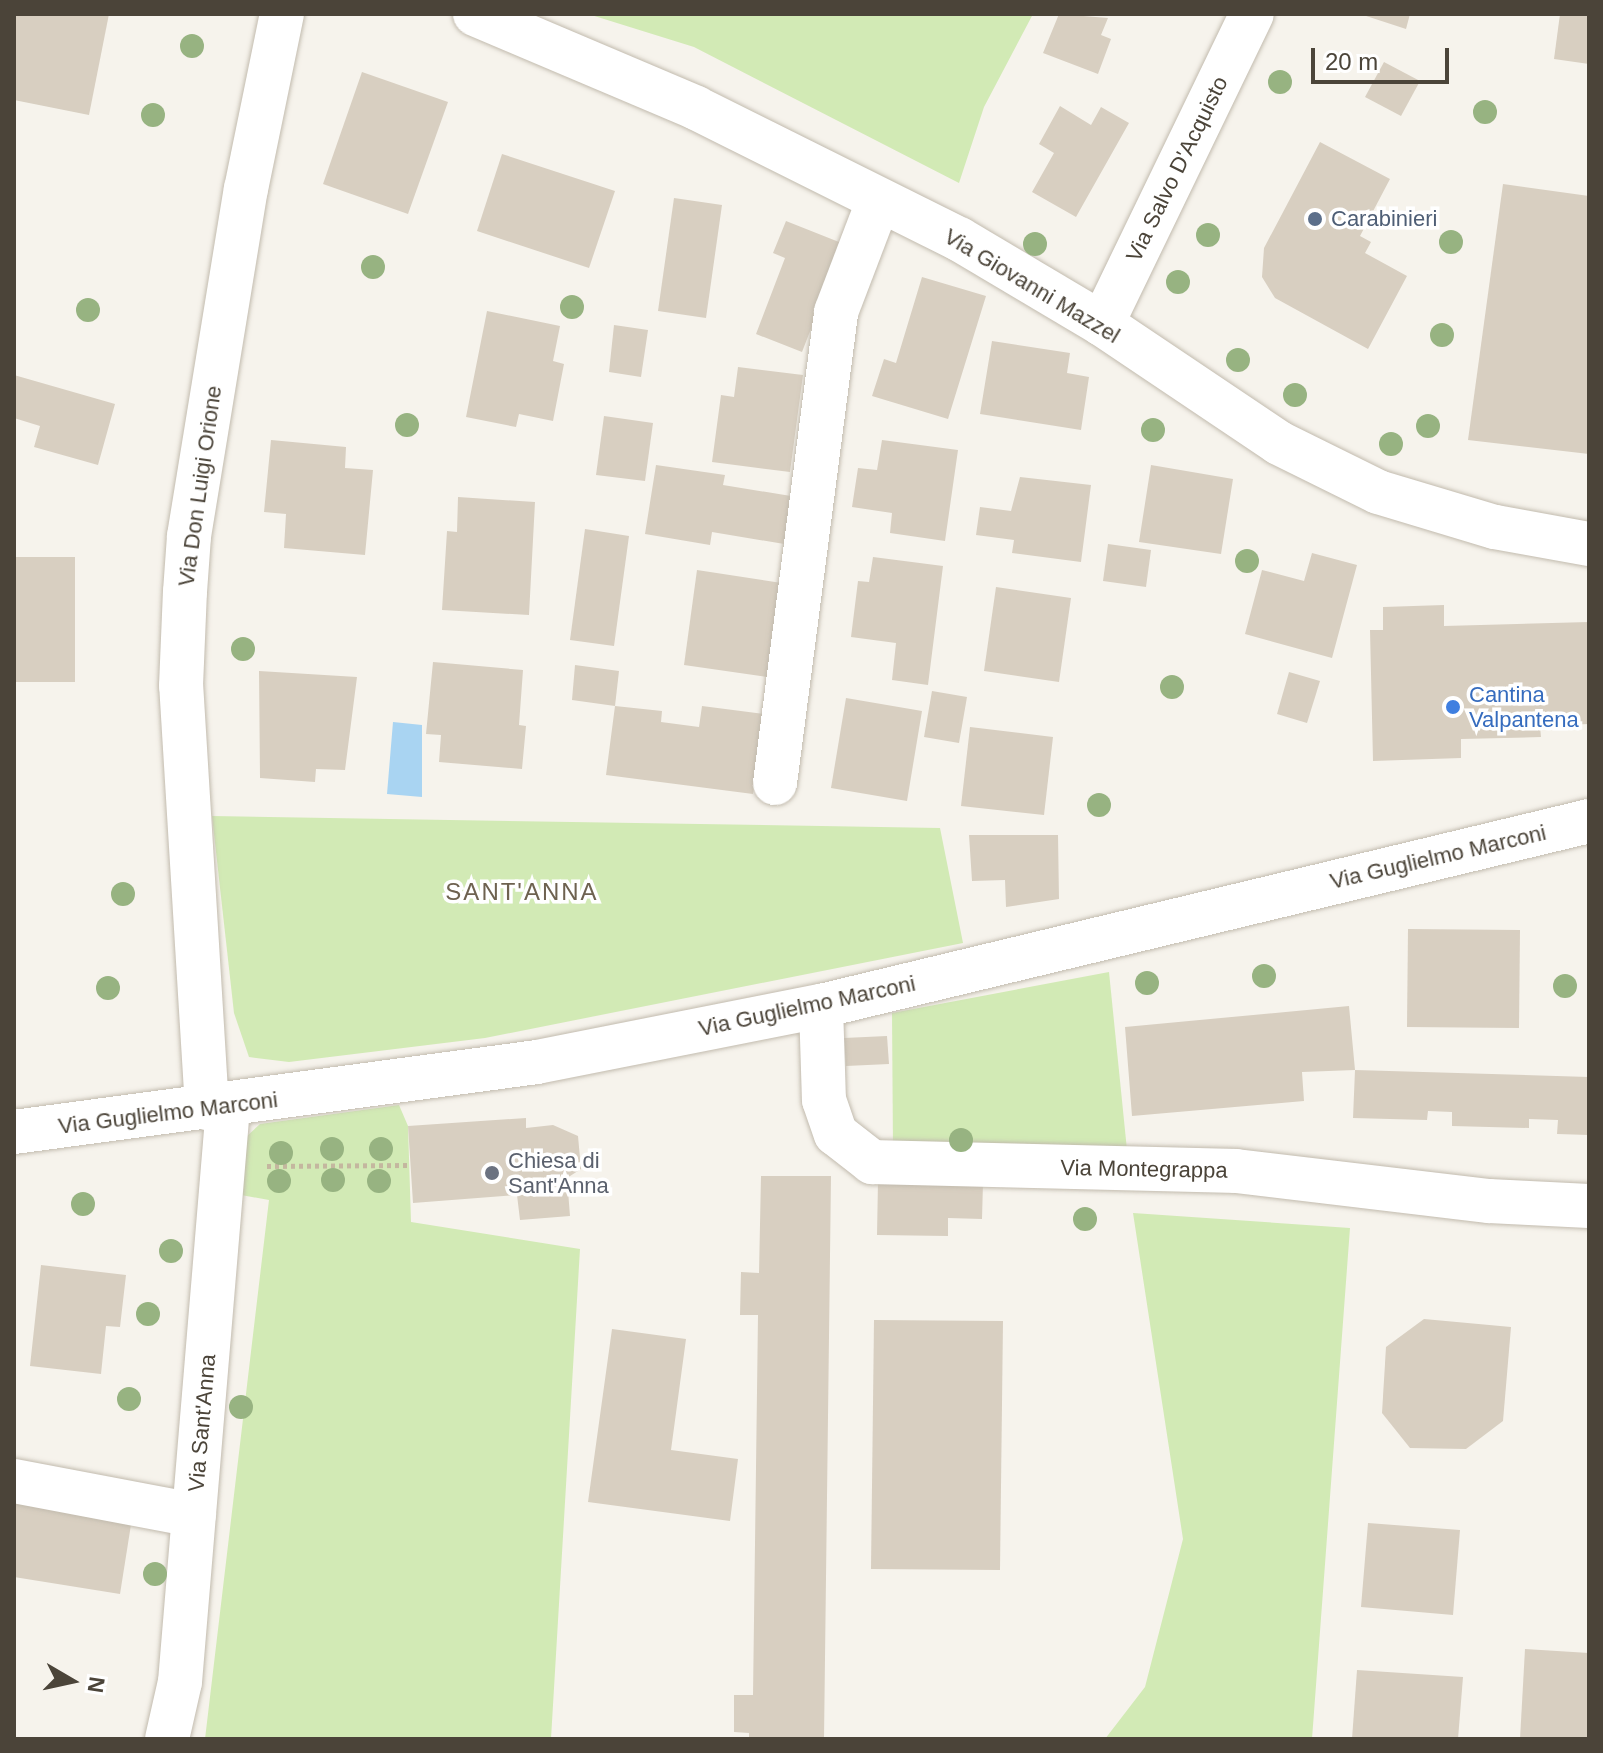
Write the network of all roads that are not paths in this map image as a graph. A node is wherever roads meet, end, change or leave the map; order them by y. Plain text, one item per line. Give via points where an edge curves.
1 (282, 14) edge
2 (475, 14) edge
3 (1252, 14) edge
4 (878, 202) junction
5 (1102, 324) junction
6 (1589, 544) edge
7 (775, 783) dead end
8 (1589, 821) edge
9 (821, 1006) junction
10 (217, 1107) junction
11 (14, 1132) edge
12 (1589, 1206) edge
13 (14, 1481) edge
14 (194, 1515) junction
15 (167, 1739) edge

1 - 10 street, Via Don Luigi Orione via 246,189 185,592 181,686
2 - 4 street, Via Giovanni Mazzel via 696,108
3 - 5 street, Via Salvo D'Acquisto
4 - 5 street, Via Giovanni Mazzel via 959,239
4 - 7 street via 836,312
5 - 6 street, Via Giovanni Mazzel via 1279,443 1378,492 1480,523
8 - 9 street, Via Guglielmo Marconi
9 - 10 street, Via Guglielmo Marconi via 537,1062
9 - 12 street, Via Montegrappa via 824,1100 836,1134 872,1162 1236,1171 1489,1201
10 - 11 street, Via Guglielmo Marconi
10 - 14 street, Via Sant'Anna via 224,1167
13 - 14 street
14 - 15 street, Via Sant'Anna via 180,1682

